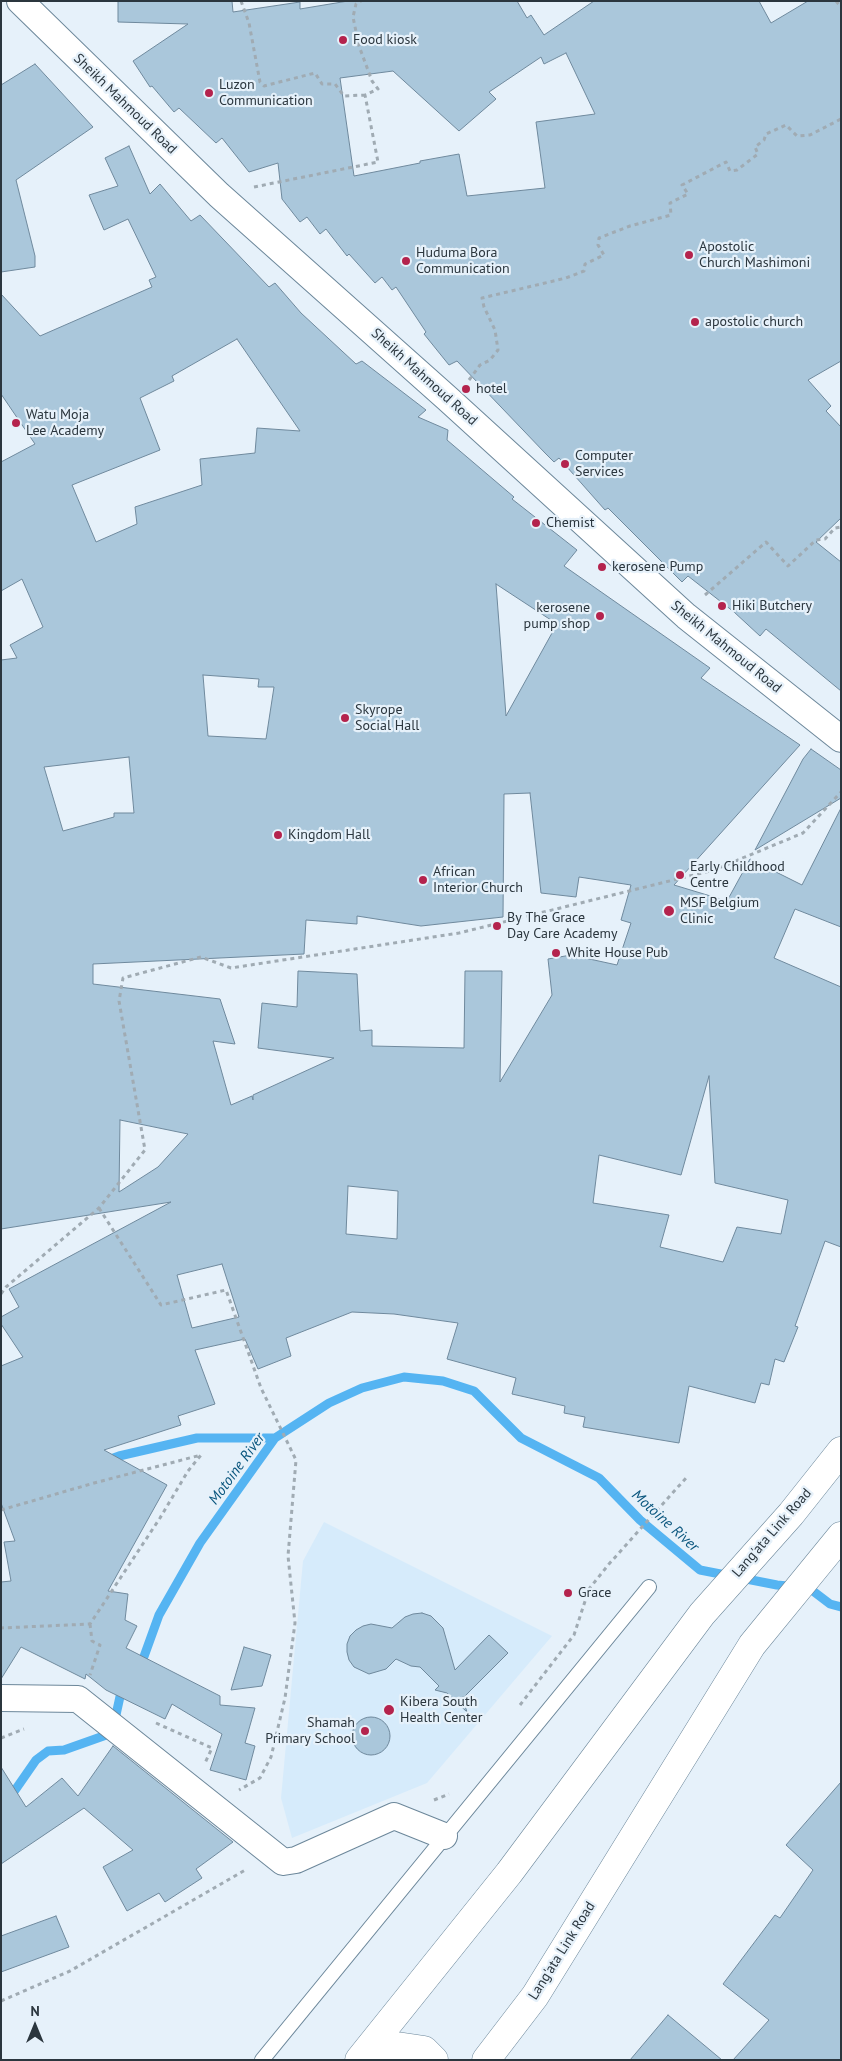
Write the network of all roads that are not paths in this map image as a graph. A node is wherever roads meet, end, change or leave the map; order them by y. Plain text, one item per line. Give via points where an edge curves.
1 (20, 1) edge
2 (841, 739) edge
3 (841, 1451) edge
4 (841, 1536) edge
5 (648, 1587) dead end
6 (1, 1698) edge
7 (444, 1836) junction
8 (262, 2060) edge
9 (359, 2060) edge
10 (383, 2060) edge
11 (434, 2060) edge
12 (486, 2060) edge

1 - 2 street, Sheikh Mahmoud Road via 219,195 686,616
3 - 9 main road, Lang'ata Link Road via 791,1514 702,1614 509,1873
4 - 12 main road, Lang'ata Link Road via 752,1645 535,1996
5 - 7 lane
6 - 7 street via 78,1699 283,1862 296,1860 394,1816
7 - 8 lane
10 - 11 main road via 397,2046 424,2050

